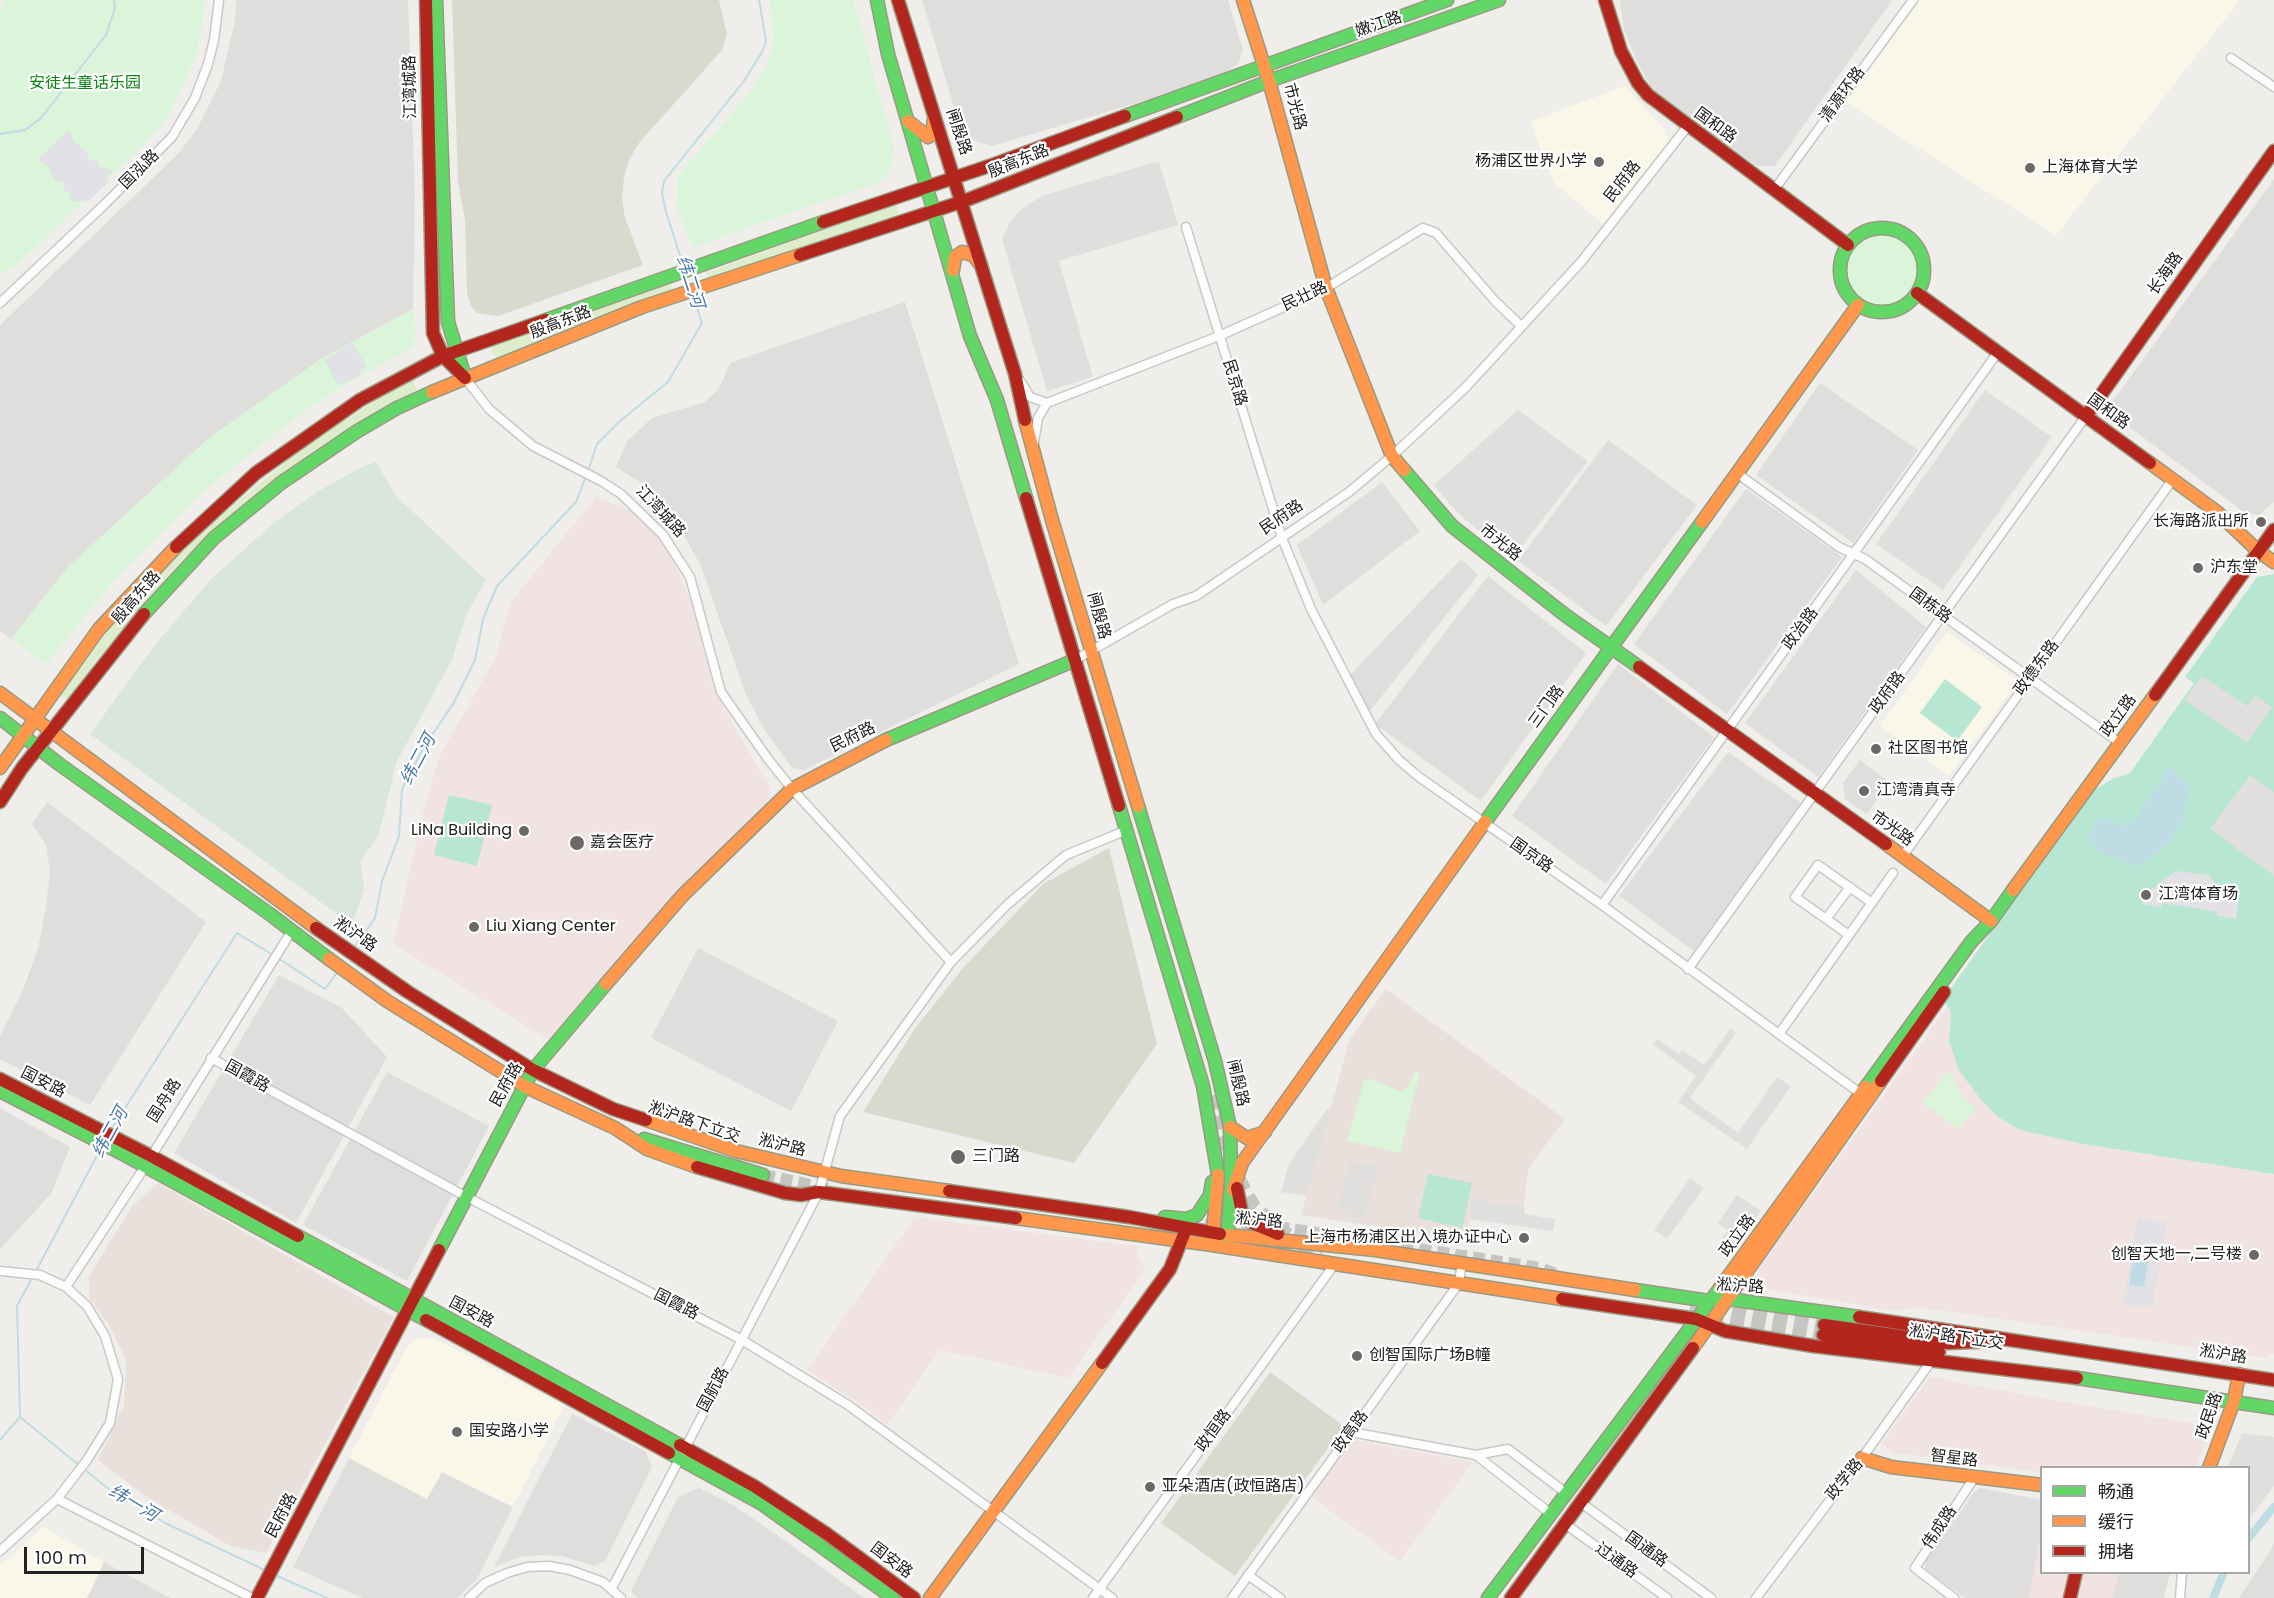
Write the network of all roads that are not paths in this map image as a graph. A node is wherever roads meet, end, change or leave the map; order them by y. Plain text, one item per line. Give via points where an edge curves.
1 (219, 0) edge
2 (426, 0) edge
3 (436, 0) edge
4 (878, 0) edge
5 (898, 0) edge
6 (1243, 0) edge
7 (1447, 0) edge
8 (1499, 0) edge
9 (1605, 0) edge
10 (1913, 0) edge
11 (2231, 58) dead end
12 (1263, 64) junction
13 (1269, 81) junction
14 (2274, 87) edge
15 (931, 102) junction
16 (906, 119) junction
17 (1687, 127) junction
18 (2274, 151) edge
19 (955, 176) junction
20 (925, 186) junction
21 (1774, 190) junction
22 (963, 201) junction
23 (934, 211) junction
24 (1186, 227) dead end
25 (1848, 245) junction
26 (982, 266) junction
27 (953, 276) junction
28 (1326, 288) junction
29 (1917, 293) junction
30 (0, 303) edge
31 (1858, 305) junction
32 (1521, 326) junction
33 (1219, 336) junction
34 (455, 351) junction
35 (1998, 352) junction
36 (443, 356) junction
37 (1016, 374) junction
38 (465, 378) junction
39 (1047, 404) junction
40 (2086, 416) junction
41 (1392, 456) junction
42 (1034, 457) junction
43 (1738, 474) junction
44 (2173, 479) junction
45 (2274, 530) edge
46 (1282, 538) junction
47 (2258, 551) junction
48 (1854, 555) junction
49 (2274, 562) edge
50 (1070, 578) junction
51 (1055, 593) junction
52 (1944, 616) junction
53 (1610, 647) junction
54 (1090, 651) junction
55 (1075, 660) junction
56 (2030, 679) junction
57 (0, 693) edge
58 (0, 718) edge
59 (34, 718) junction
60 (1110, 720) junction
61 (1728, 731) junction
62 (50, 732) junction
63 (22, 735) junction
64 (1099, 739) junction
65 (2120, 743) junction
66 (40, 748) junction
67 (0, 768) edge
68 (792, 789) junction
69 (1816, 793) junction
70 (0, 802) edge
71 (1140, 809) junction
72 (1484, 823) junction
73 (1127, 830) junction
74 (1902, 858) junction
75 (1893, 873) dead end
76 (1141, 876) junction
77 (1850, 887) junction
78 (1872, 903) junction
79 (1602, 905) junction
80 (300, 918) junction
81 (1826, 919) junction
82 (1991, 921) junction
83 (291, 931) junction
84 (1849, 935) junction
85 (951, 962) junction
86 (1688, 969) junction
87 (1779, 1034) junction
88 (211, 1058) junction
89 (533, 1070) junction
90 (0, 1079) edge
91 (524, 1086) junction
92 (0, 1090) edge
93 (1865, 1096) junction
94 (613, 1109) junction
95 (1230, 1127) junction
96 (615, 1128) junction
97 (91, 1131) junction
98 (1266, 1131) junction
99 (123, 1149) junction
100 (1231, 1149) junction
101 (151, 1156) junction
102 (1216, 1157) junction
103 (144, 1168) junction
104 (823, 1172) junction
105 (1236, 1178) junction
106 (819, 1192) junction
107 (467, 1197) junction
108 (1231, 1203) junction
109 (1129, 1217) junction
110 (1185, 1228) junction
111 (1213, 1239) junction
112 (1294, 1240) junction
113 (1183, 1241) junction
114 (1227, 1241) junction
115 (1462, 1262) junction
116 (1334, 1265) junction
117 (2, 1271) edge
118 (1458, 1283) junction
119 (66, 1287) junction
120 (1728, 1299) junction
121 (1709, 1302) junction
122 (410, 1306) junction
123 (1696, 1318) junction
124 (1709, 1326) junction
125 (741, 1339) junction
126 (2031, 1343) junction
127 (1932, 1360) junction
128 (2240, 1374) junction
129 (2084, 1378) junction
130 (2274, 1380) edge
131 (2234, 1401) junction
132 (2270, 1410) edge
133 (1351, 1432) junction
134 (682, 1452) junction
135 (1476, 1455) junction
136 (1863, 1458) junction
137 (2209, 1466) edge
138 (1974, 1478) junction
139 (2040, 1485) edge
140 (1566, 1493) junction
141 (57, 1499) junction
142 (1580, 1502) junction
143 (993, 1511) junction
144 (1551, 1514) junction
145 (1564, 1523) junction
146 (0, 1551) edge
147 (2076, 1574) edge
148 (2182, 1574) edge
149 (1248, 1575) junction
150 (612, 1588) junction
151 (1100, 1589) junction
152 (252, 1598) edge
153 (257, 1598) edge
154 (469, 1598) edge
155 (621, 1598) edge
156 (893, 1598) edge
157 (914, 1598) edge
158 (930, 1598) edge
159 (1093, 1598) edge
160 (1112, 1598) edge
161 (1232, 1598) edge
162 (1280, 1598) edge
163 (1488, 1598) edge
164 (1511, 1598) edge
165 (1667, 1598) edge
166 (1711, 1598) edge
167 (1756, 1598) edge
168 (1954, 1598) edge
169 (2070, 1598) edge
170 (2180, 1598) edge

1 - 30 street, 国泓路 via 208,64 195,98 172,137
2 - 36 main road, 江湾城路 via 432,314
3 - 34 main road, 江湾城路 via 448,322
4 - 16 main road, 闸殷路
5 - 15 main road, 闸殷路
6 - 12 main road, 市光路
7 - 12 main road, 嫩江路
8 - 13 main road, 嫩江路
9 - 17 main road, 国和路 via 1621,51 1638,83
10 - 21 street, 清源环路
11 - 14 street
12 - 13 main road, 市光路
12 - 19 main road, 殷高东路
13 - 22 main road, 殷高东路
13 - 28 main road, 市光路
15 - 16 main road via 934,124 930,136
15 - 19 main road, 闸殷路
16 - 20 main road, 闸殷路
17 - 21 main road, 国和路
17 - 32 street, 民府路 via 1581,262
18 - 40 main road, 长海路
19 - 20 main road, 殷高东路
19 - 22 main road, 闸殷路
20 - 23 main road, 闸殷路
20 - 34 main road, 殷高东路
21 - 25 main road, 国和路
22 - 23 main road, 殷高东路
22 - 26 main road, 闸殷路
23 - 27 main road, 闸殷路
23 - 38 main road, 殷高东路 via 673,297
24 - 33 street, 民京路
25 - 29 main road via 1872,229 1900,231 1920,251 1924,265
25 - 31 main road via 1840,277 1848,296
26 - 27 main road via 973,255 962,252 952,262
26 - 37 main road, 闸殷路
27 - 51 main road, 闸殷路 via 970,336 998,400
28 - 32 street, 民壮路 via 1428,228
28 - 33 street, 民壮路
28 - 41 main road, 市光路
29 - 31 main road via 1904,306 1885,312
29 - 35 main road, 国和路
31 - 43 main road, 三门路
32 - 41 street, 民府路 via 1465,388
33 - 39 street, 民壮路
33 - 46 street, 民京路
34 - 36 main road, 殷高东路
34 - 38 main road, 江湾城路
35 - 40 main road, 国和路
35 - 48 street, 政治路
36 - 38 main road, 江湾城路
36 - 59 main road, 殷高东路 via 360,400 256,473 195,527 99,629
37 - 39 street via 1030,397
37 - 42 main road, 闸殷路
38 - 62 main road, 殷高东路 via 397,408 356,432 280,483 214,538 153,603
38 - 68 street, 江湾城路 via 489,409 532,446 602,481 638,508 663,535 696,597 721,692
39 - 42 street via 1036,425
40 - 44 main road, 国和路
40 - 52 street, 政府路
41 - 46 street, 民府路 via 1349,492
41 - 53 main road, 市光路 via 1452,526
42 - 50 main road, 闸殷路
43 - 48 street, 国栋路
43 - 53 main road, 三门路
44 - 47 main road, 国和路 via 2217,512
44 - 56 street, 政德东路
45 - 47 main road, 政立路
46 - 54 street, 民府路 via 1196,596 1173,604
46 - 72 street, 国京路 via 1311,609 1376,734 1399,760
47 - 49 main road, 国和路
47 - 65 main road, 政立路
48 - 52 street, 国栋路
48 - 61 street, 政治路
50 - 51 main road via 1069,595 1064,598
50 - 54 main road, 闸殷路
51 - 55 main road, 闸殷路
52 - 56 street, 国栋路
52 - 69 street, 政府路
53 - 61 main road, 市光路
53 - 72 main road, 三门路
54 - 55 street, 民府路
54 - 60 main road, 闸殷路
55 - 64 main road, 闸殷路
55 - 68 main road, 民府路 via 871,747
56 - 65 street, 国栋路
56 - 74 street, 政德东路
57 - 59 main road, 淞沪路
58 - 63 main road, 淞沪路
59 - 62 main road, 淞沪路
59 - 63 main road, 殷高东路
60 - 64 main road via 1104,714 1096,718
60 - 71 main road, 闸殷路
61 - 69 main road, 市光路
61 - 79 street, 政治路
62 - 66 main road, 殷高东路
62 - 80 main road, 淞沪路
63 - 66 main road, 淞沪路
63 - 67 main road, 殷高东路
64 - 73 main road, 闸殷路
65 - 82 main road, 政立路
66 - 70 main road, 殷高东路
66 - 83 main road, 淞沪路
68 - 85 street, 江湾城路
68 - 89 main road, 民府路 via 682,896
69 - 74 main road, 市光路
69 - 86 street, 政府路
71 - 76 main road via 1199,1038
71 - 95 main road, 闸殷路 via 1215,1061
72 - 79 street, 国京路
72 - 98 main road, 三门路
73 - 76 main road, 闸殷路
73 - 85 street, 国航路 via 1066,855 1008,904
74 - 82 main road, 市光路
75 - 78 street
76 - 102 main road, 闸殷路 via 1203,1086
77 - 78 street
77 - 81 street
77 - 81 street via 1818,865 1795,897
78 - 84 street
79 - 86 street, 国京路
80 - 83 street
80 - 89 main road, 淞沪路
81 - 84 street
82 - 93 main road, 政立路 via 1978,946
83 - 88 street, 国舟路
83 - 91 main road, 淞沪路 via 352,976
84 - 87 street
85 - 104 street, 国航路 via 840,1116
86 - 87 street, 国京路
87 - 93 street, 国京路
88 - 101 street, 国舟路
88 - 107 street, 国霞路
89 - 91 main road, 民府路
89 - 94 main road, 淞沪路
90 - 97 main road, 国安路
91 - 96 main road, 淞沪路
91 - 107 main road, 民府路
92 - 97 main road, 国安路
93 - 120 main road, 政立路
93 - 121 main road, 政立路
94 - 96 main road, 淞沪路下立交 via 765,1169 671,1149
94 - 104 main road, 淞沪路 via 736,1151
95 - 98 main road via 1247,1138
95 - 100 main road, 闸殷路
96 - 106 main road, 淞沪路 via 647,1149 725,1177 785,1193
97 - 99 main road, 国安路
98 - 105 main road, 三门路
99 - 101 main road, 国安路
99 - 103 main road, 国安路
100 - 105 main road
100 - 108 main road, 闸殷路
101 - 103 street, 国舟路
101 - 122 main road, 国安路
102 - 109 main road via 1210,1195 1197,1215 1186,1219
102 - 111 main road, 闸殷路 via 1218,1198
103 - 119 street, 国舟路
103 - 122 main road, 国安路
104 - 106 street, 国航路
104 - 109 main road, 淞沪路
105 - 108 main road, 三门路
105 - 112 main road via 1242,1213 1262,1229
106 - 113 main road, 淞沪路
106 - 125 street, 国航路
107 - 122 main road, 民府路
107 - 125 street, 国霞路
108 - 114 main road, 闸殷路
109 - 110 main road, 淞沪路
110 - 111 main road, 淞沪路
110 - 113 main road
111 - 113 main road, 淞沪路
111 - 114 main road, 淞沪路
112 - 114 main road, 淞沪路
112 - 115 main road, 淞沪路
113 - 143 main road via 1170,1269
114 - 116 main road, 淞沪路
115 - 118 street, 政高路
115 - 121 main road, 淞沪路
116 - 118 main road, 淞沪路
116 - 151 street, 政恒路
117 - 119 street via 40,1275
118 - 123 main road, 淞沪路
118 - 133 street, 政高路
119 - 141 street via 87,1306 105,1336 118,1379 110,1423 76,1477
120 - 121 main road, 淞沪路
120 - 124 main road, 政立路
120 - 126 main road, 淞沪路
121 - 123 main road, 政立路
122 - 134 main road, 国安路
122 - 153 main road, 民府路
123 - 124 main road, 淞沪路
123 - 140 main road, 政立路
124 - 127 main road, 淞沪路 via 1813,1346
124 - 142 main road, 政立路
125 - 134 street, 国航路
125 - 143 street, 国霞路 via 848,1405
126 - 128 main road, 淞沪路
126 - 129 main road, 淞沪路下立交 via 1948,1343 1824,1330
127 - 129 main road, 淞沪路
127 - 136 street, 政学路
128 - 130 main road, 淞沪路
128 - 131 main road, 政民路
129 - 131 main road, 淞沪路
131 - 132 main road, 淞沪路
131 - 137 main road, 政民路
133 - 135 street
133 - 149 street, 政高路
134 - 150 street, 国航路
134 - 156 main road, 国安路
134 - 157 main road, 国安路 via 796,1512
135 - 140 street via 1508,1449
135 - 144 street
136 - 138 main road, 智星路 via 1891,1467
136 - 167 street, 政学路
138 - 139 main road, 智星路
138 - 168 street, 伟成路 via 1915,1568
140 - 144 main road, 政立路
141 - 146 street
141 - 152 street
142 - 145 main road, 政立路
142 - 166 street, 国通路
143 - 151 street, 国霞路
143 - 158 main road
144 - 163 main road, 政立路
145 - 164 main road, 政立路
145 - 165 street, 过通路
147 - 169 main road
148 - 170 street
149 - 161 street, 政高路
149 - 162 street
150 - 154 street via 570,1570 538,1566 507,1573
150 - 155 street
151 - 159 street, 政恒路
151 - 160 street, 国霞路

